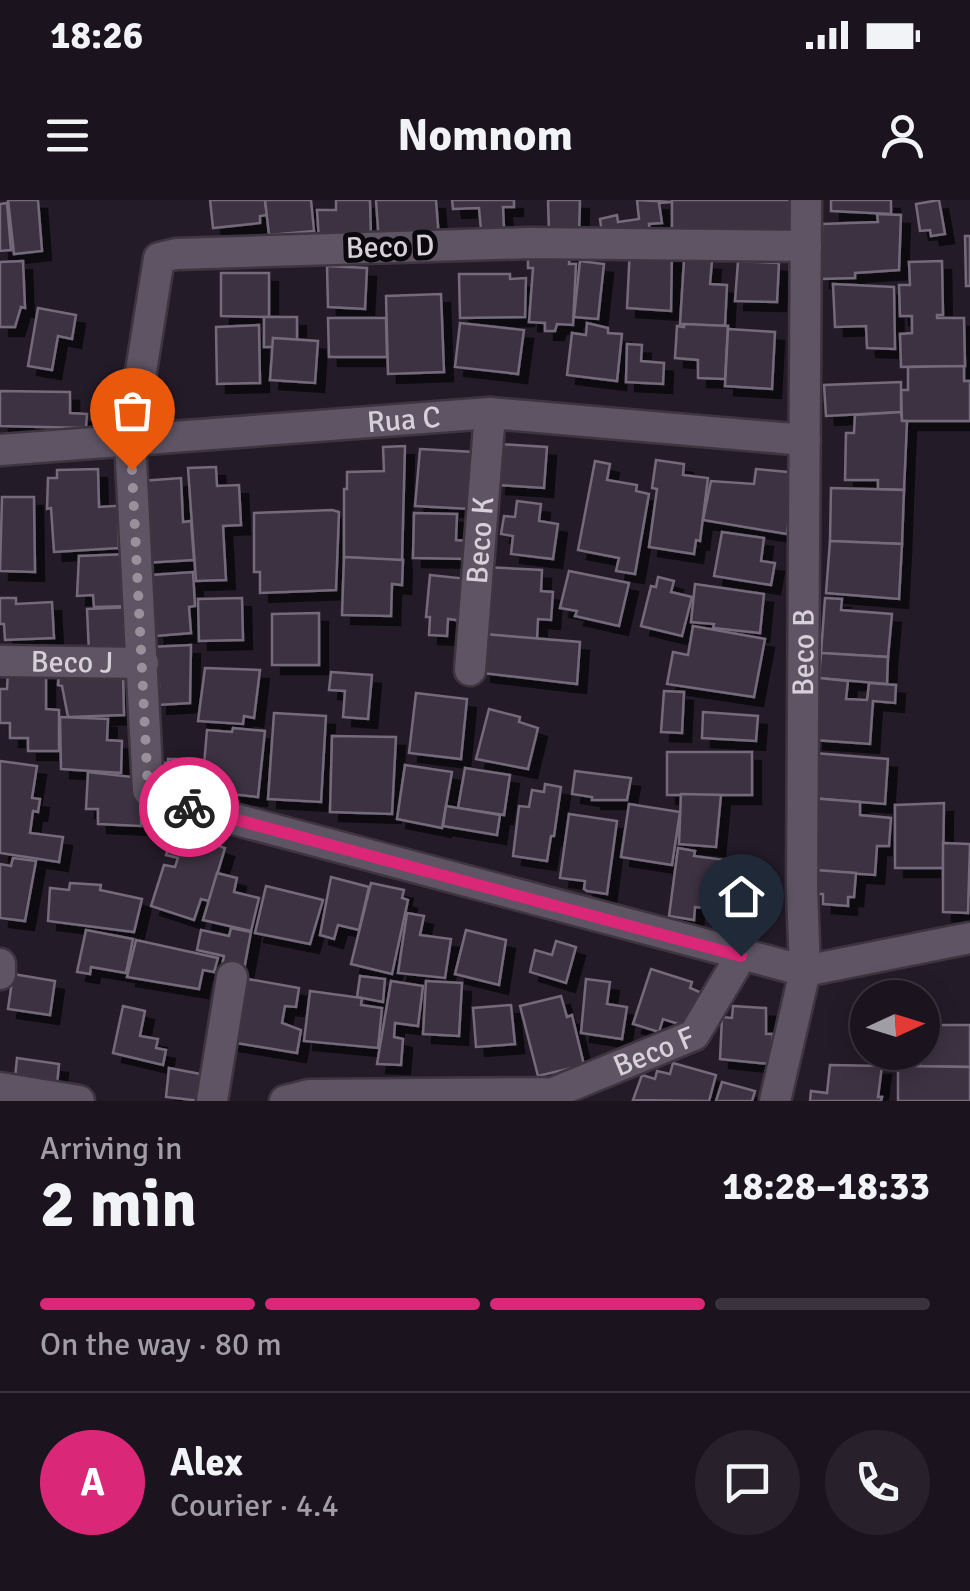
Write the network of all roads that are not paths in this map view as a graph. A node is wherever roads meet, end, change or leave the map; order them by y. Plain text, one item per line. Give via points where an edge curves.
1 (806, 200) edge
2 (806, 246) junction
3 (490, 413) junction
4 (130, 440) junction
5 (805, 440) junction
6 (0, 450) edge
7 (0, 662) edge
8 (143, 663) junction
9 (470, 670) dead end
10 (970, 938) edge
11 (741, 956) junction
12 (0, 964) edge
13 (805, 971) junction
14 (0, 974) edge
15 (232, 977) dead end
16 (0, 1088) edge
17 (416, 1097) edge
18 (79, 1101) edge
19 (212, 1101) edge
20 (285, 1101) edge
21 (775, 1101) edge

1 - 2 street, Beco B
2 - 4 street, Beco D via 529,242 160,258
2 - 5 street, Beco B
3 - 4 street, Rua C
3 - 5 street, Rua C
3 - 9 street, Beco K
4 - 6 street, Rua C
4 - 8 street
5 - 13 street, Beco B
7 - 8 street, Beco J
8 - 11 street via 148,790 155,798
10 - 13 street
11 - 13 street
11 - 17 street, Beco F via 694,1035 553,1093
12 - 14 street
13 - 21 street, Beco B
15 - 19 street
16 - 18 street
17 - 20 street, Beco F via 308,1095

